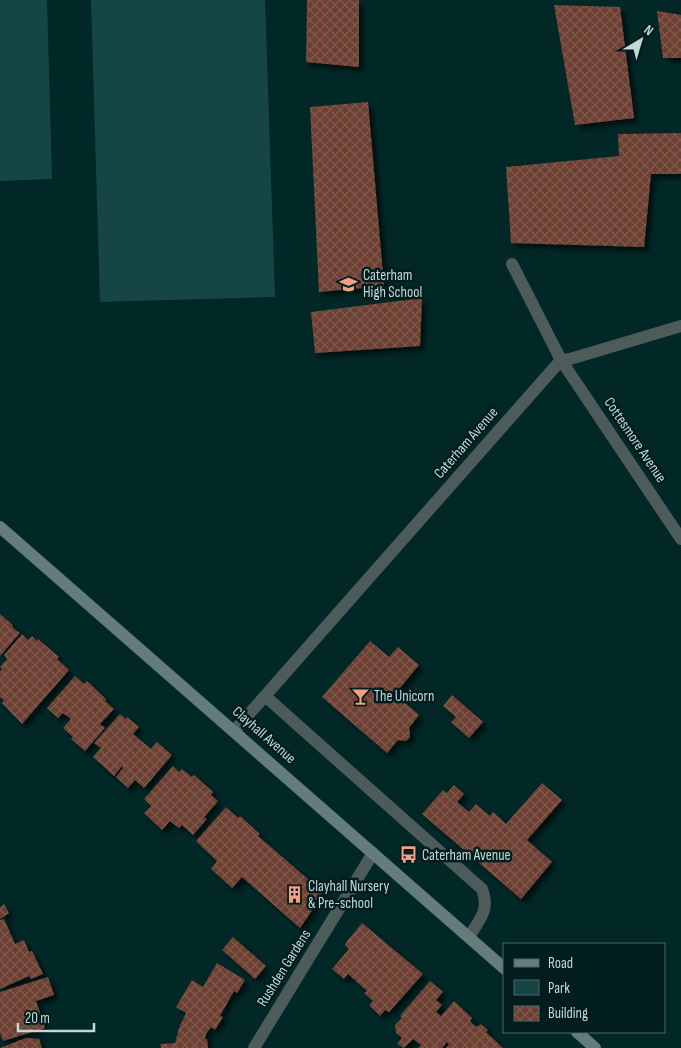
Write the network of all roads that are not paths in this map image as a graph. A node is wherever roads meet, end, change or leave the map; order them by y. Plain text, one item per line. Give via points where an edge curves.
1 (512, 264) dead end
2 (681, 326) edge
3 (561, 360) junction
4 (0, 527) edge
5 (681, 539) edge
6 (265, 696) junction
7 (234, 731) junction
8 (373, 853) junction
9 (469, 937) junction
10 (503, 967) edge
11 (578, 1033) edge
12 (254, 1048) edge
13 (595, 1048) edge

1 - 3 street, Cottesmore Avenue
2 - 3 street
3 - 5 street, Cottesmore Avenue
3 - 6 street, Caterham Avenue
4 - 7 street, Clayhall Avenue
6 - 7 street, Caterham Avenue
6 - 9 street via 482,888 485,907
7 - 8 street, Clayhall Avenue
8 - 9 street, Clayhall Avenue
8 - 12 street, Rushden Gardens
9 - 10 street, Clayhall Avenue
11 - 13 street

